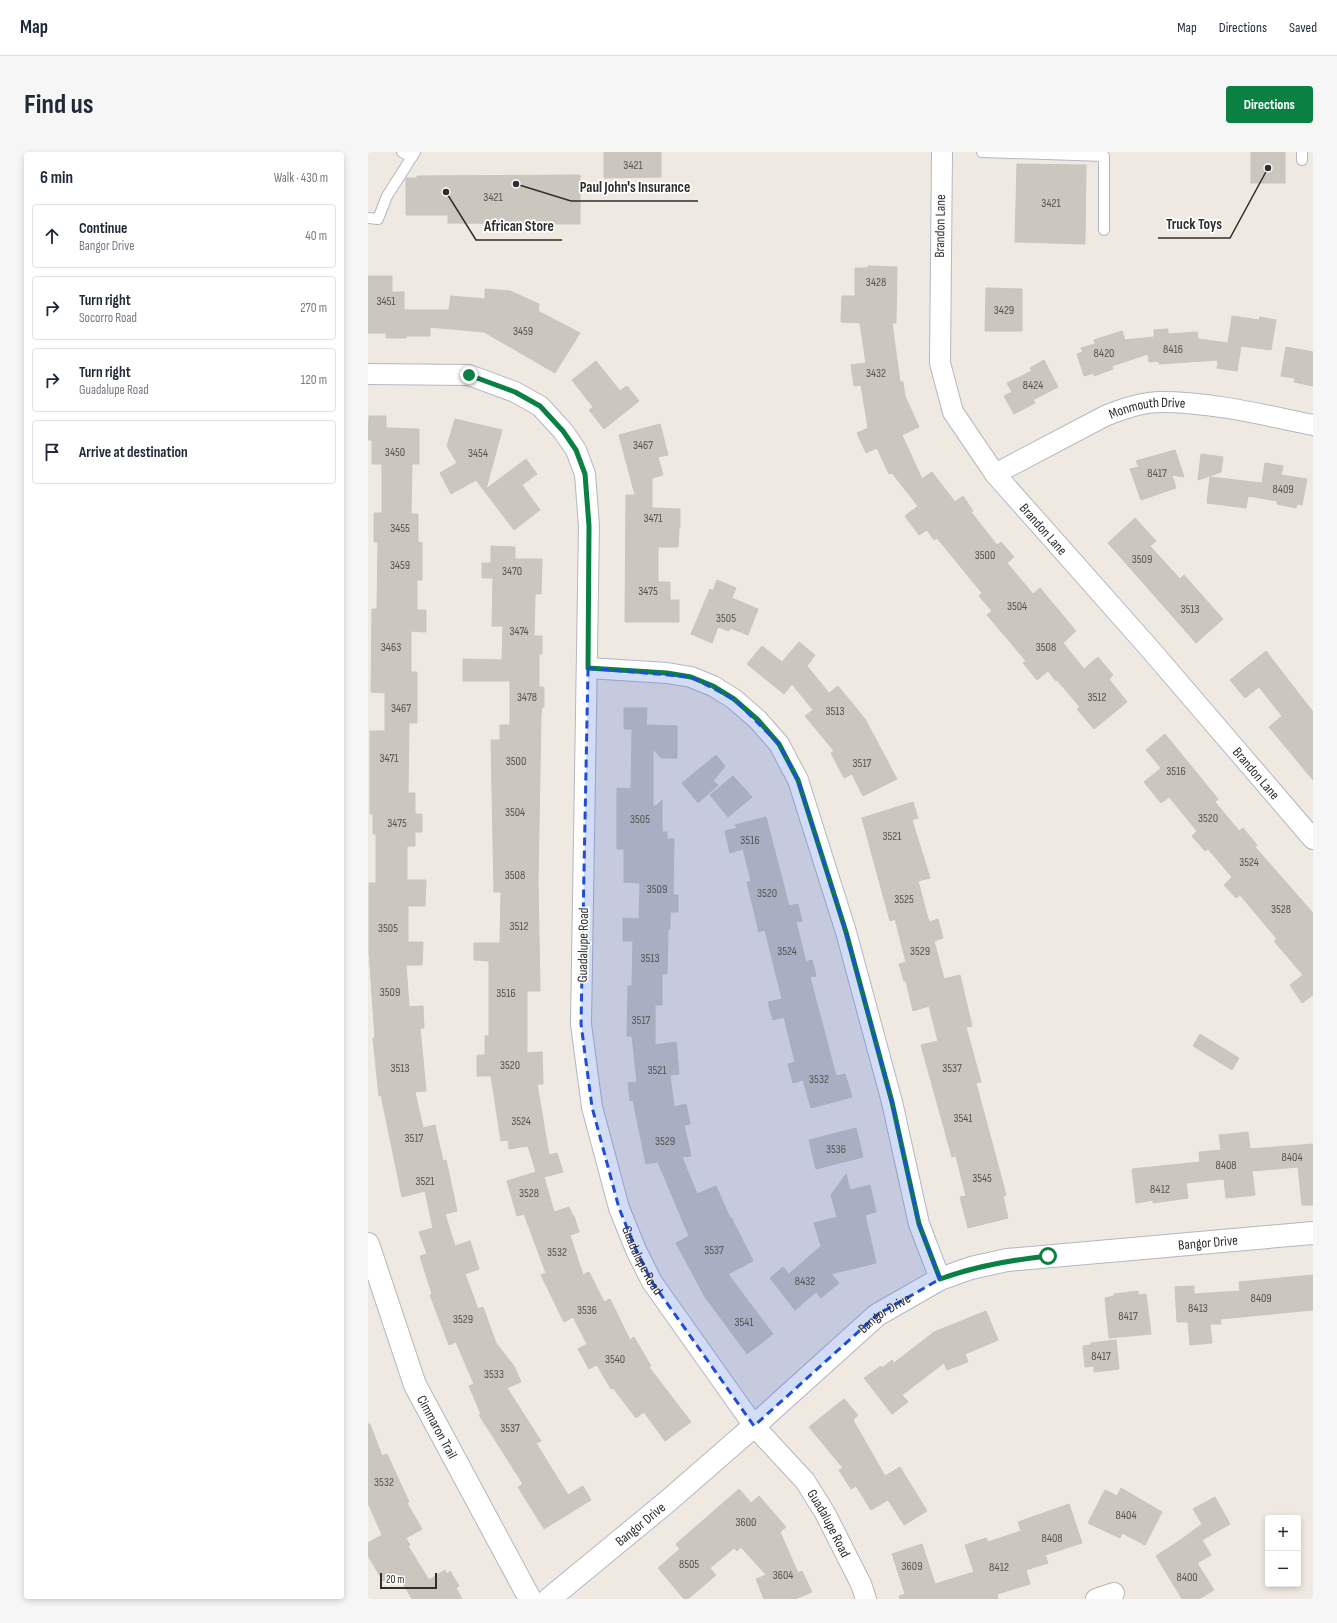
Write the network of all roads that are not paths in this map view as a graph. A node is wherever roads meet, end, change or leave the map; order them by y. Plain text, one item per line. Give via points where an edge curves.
1 (402, 152) edge
2 (942, 152) edge
3 (982, 152) edge
4 (414, 155) edge
5 (368, 218) edge
6 (1104, 230) dead end
7 (368, 374) edge
8 (1313, 424) edge
9 (994, 474) junction
10 (588, 668) junction
11 (1313, 839) edge
12 (1313, 1233) edge
13 (368, 1244) edge
14 (940, 1279) junction
15 (754, 1426) junction
16 (530, 1599) edge
17 (549, 1599) edge
18 (866, 1599) edge

1 - 4 lane
2 - 9 street, Brandon Lane via 940,363 953,412
3 - 6 lane via 1104,156
4 - 5 lane via 387,196 378,219
7 - 10 street, Guadalupe Road via 469,375 515,392 540,406 563,431 576,450 585,474 589,526
8 - 9 street, Monmouth Drive via 1217,408 1160,402 1122,408
9 - 11 street, Brandon Lane via 1150,649
10 - 14 street via 691,677 713,686 734,699 758,720 779,744 798,780 846,932 892,1102 919,1224
10 - 15 street, Guadalupe Road via 581,1024 592,1107 619,1208 652,1282
12 - 14 street, Bangor Drive via 1007,1260 971,1268
13 - 16 street, Cimmaron Trail via 415,1385
14 - 15 street, Bangor Drive via 877,1315
15 - 17 street, Bangor Drive
15 - 18 street, Guadalupe Road via 805,1481 825,1513

